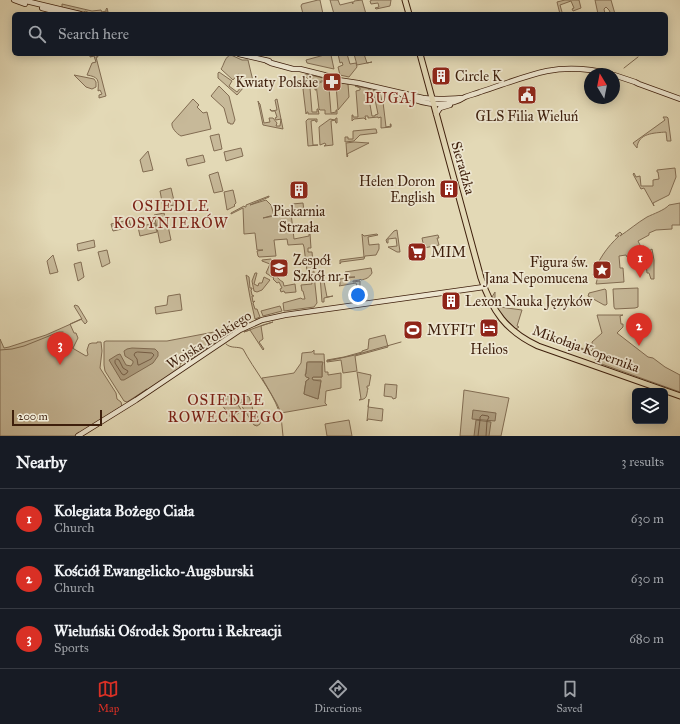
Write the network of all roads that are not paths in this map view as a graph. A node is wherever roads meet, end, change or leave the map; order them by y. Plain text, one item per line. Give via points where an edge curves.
1 (14, 0) edge
2 (22, 0) edge
3 (405, 0) edge
4 (59, 12) edge
5 (72, 12) edge
6 (408, 12) edge
7 (247, 56) edge
8 (421, 56) edge
9 (584, 70) edge
10 (620, 77) edge
11 (466, 97) junction
12 (680, 98) edge
13 (433, 102) junction
14 (455, 102) junction
15 (436, 114) junction
16 (484, 287) junction
17 (680, 396) edge
18 (78, 436) edge

1 - 4 street
2 - 5 street
3 - 6 main road
7 - 13 street
8 - 13 main road, Sieradzka
9 - 11 street via 548,71
10 - 12 street
11 - 13 street
11 - 14 street
13 - 14 street
13 - 15 main road, Sieradzka
14 - 15 street via 440,108
15 - 16 main road, Sieradzka
16 - 17 main road, Mikołaja Kopernika via 500,318 510,329 531,343
16 - 18 street, Wojska Polskiego via 285,314 259,322 234,334

